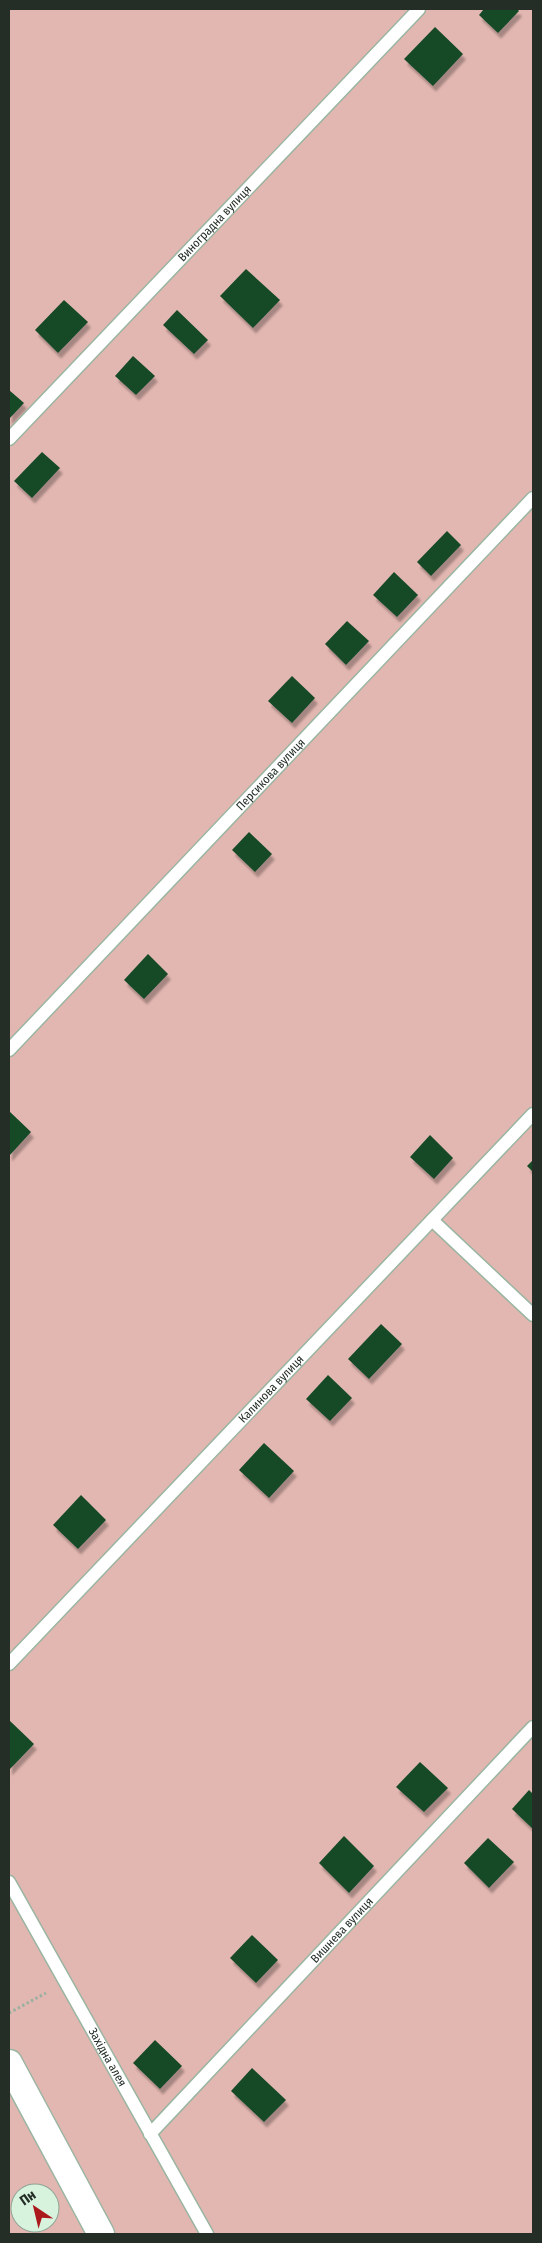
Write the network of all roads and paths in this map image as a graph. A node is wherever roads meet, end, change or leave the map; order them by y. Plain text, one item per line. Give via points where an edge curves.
1 (419, 9) edge
2 (9, 439) edge
3 (533, 498) edge
4 (9, 1050) edge
5 (533, 1114) edge
6 (432, 1220) junction
7 (533, 1315) edge
8 (9, 1664) edge
9 (533, 1727) edge
10 (9, 1882) edge
11 (65, 1982) junction
12 (9, 2013) edge
13 (9, 2063) edge
14 (150, 2134) junction
15 (102, 2234) edge
16 (207, 2234) edge

1 - 2 lane, Виноградна вулиця
3 - 4 lane, Персикова вулиця
5 - 6 lane, Калинова вулиця
6 - 7 lane
6 - 8 lane, Калинова вулиця
9 - 14 lane, Вишнева вулиця
10 - 11 lane, Західна алея
11 - 12 path
11 - 14 lane, Західна алея
13 - 15 street
14 - 16 lane, Західна алея

